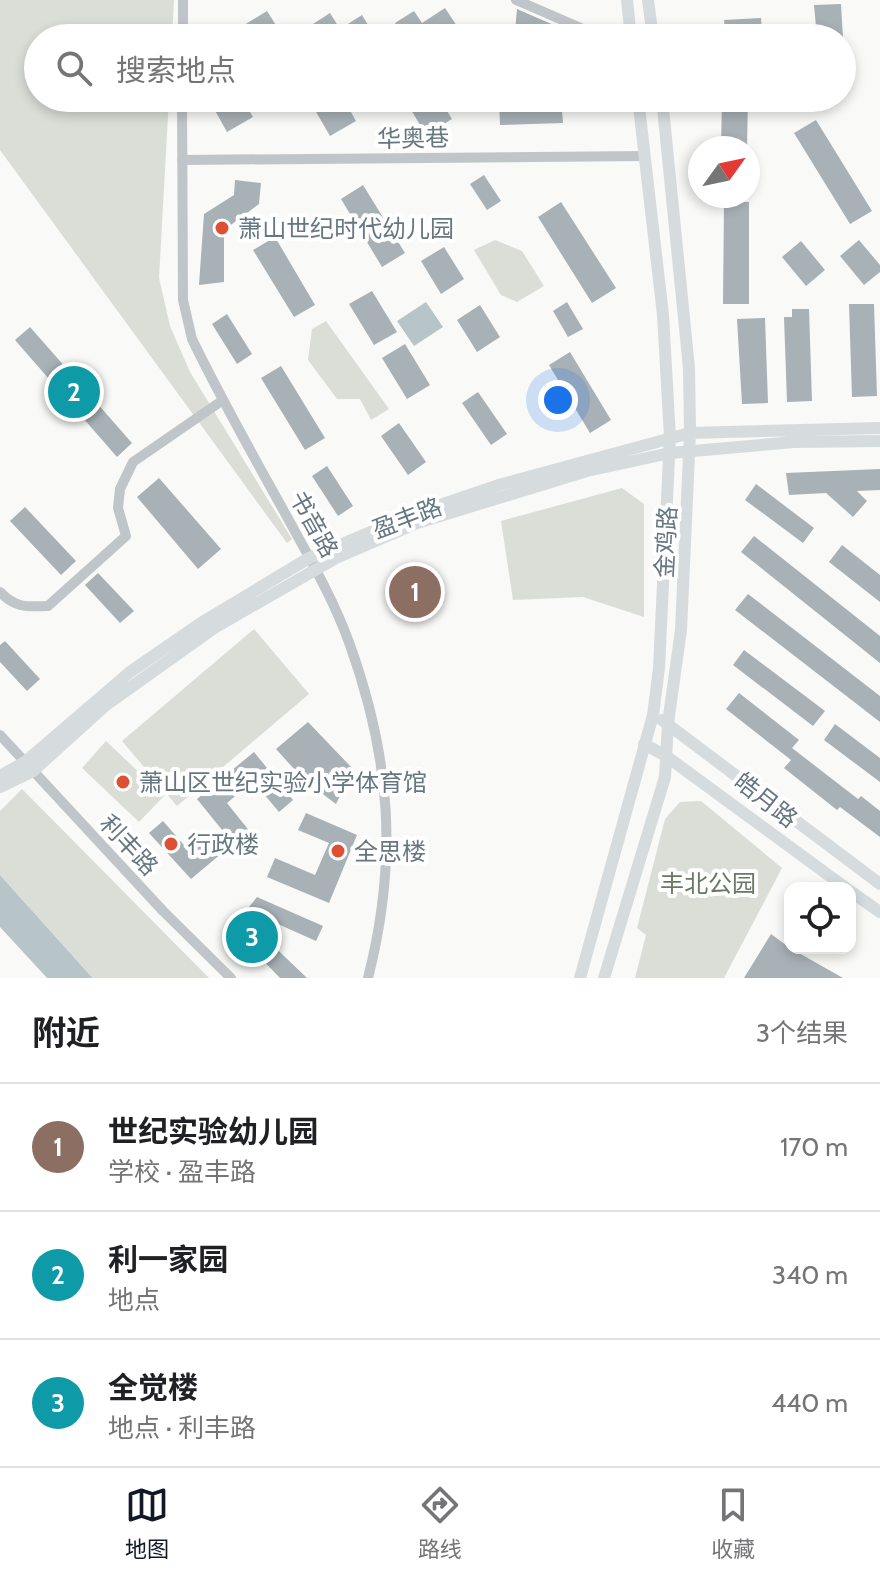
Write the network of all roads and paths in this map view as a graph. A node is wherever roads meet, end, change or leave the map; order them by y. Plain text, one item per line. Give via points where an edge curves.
1 (183, 0) edge
2 (516, 0) edge
3 (627, 0) edge
4 (648, 0) edge
5 (183, 24) edge
6 (571, 24) edge
7 (630, 24) edge
8 (651, 24) edge
9 (182, 112) edge
10 (640, 112) edge
11 (663, 112) edge
12 (645, 156) junction
13 (182, 160) junction
14 (223, 400) junction
15 (880, 428) edge
16 (690, 433) junction
17 (670, 437) junction
18 (880, 441) edge
19 (689, 450) junction
20 (670, 453) junction
21 (312, 564) junction
22 (0, 592) edge
23 (653, 715) junction
24 (668, 723) junction
25 (0, 735) edge
26 (644, 744) junction
27 (666, 756) junction
28 (29, 766) junction
29 (0, 776) edge
30 (0, 787) edge
31 (838, 882) edge
32 (880, 884) edge
33 (856, 895) edge
34 (880, 912) edge
35 (231, 978) edge
36 (368, 978) edge
37 (580, 978) edge
38 (604, 978) edge

1 - 5 street
2 - 6 street
3 - 7 main road
4 - 8 main road
9 - 13 street, 书音路
10 - 12 main road, 金鸡路
11 - 16 main road, 金鸡路 via 689,368
12 - 13 street, 华奥巷
12 - 17 main road, 金鸡路
13 - 14 street, 书音路 via 183,300 192,339
14 - 21 street, 书音路
14 - 22 street via 133,462 118,508 126,536 48,606 20,607
15 - 16 main road, 盈丰路
16 - 17 main road, 盈丰路
16 - 19 main road, 金鸡路
17 - 20 main road, 金鸡路
17 - 21 main road, 盈丰路 via 411,515
18 - 19 main road, 盈丰路
19 - 20 main road, 盈丰路
19 - 24 main road, 金鸡路 via 681,630
20 - 21 main road, 盈丰路 via 487,500
20 - 23 main road, 金鸡路
21 - 28 main road, 盈丰路 via 201,623 130,672
21 - 36 street, 书音路 via 350,645 378,746 386,804 387,867
23 - 24 main road, 皓月路
23 - 26 main road, 金鸡路
24 - 27 main road, 金鸡路
24 - 32 main road, 皓月路
25 - 28 street, 利丰路
26 - 27 main road, 皓月路
26 - 37 main road, 金鸡路
27 - 31 main road, 皓月路
27 - 38 main road, 金鸡路 via 665,777
28 - 29 main road, 盈丰路
28 - 30 main road, 盈丰路
28 - 35 street, 利丰路
33 - 34 main road, 皓月路

